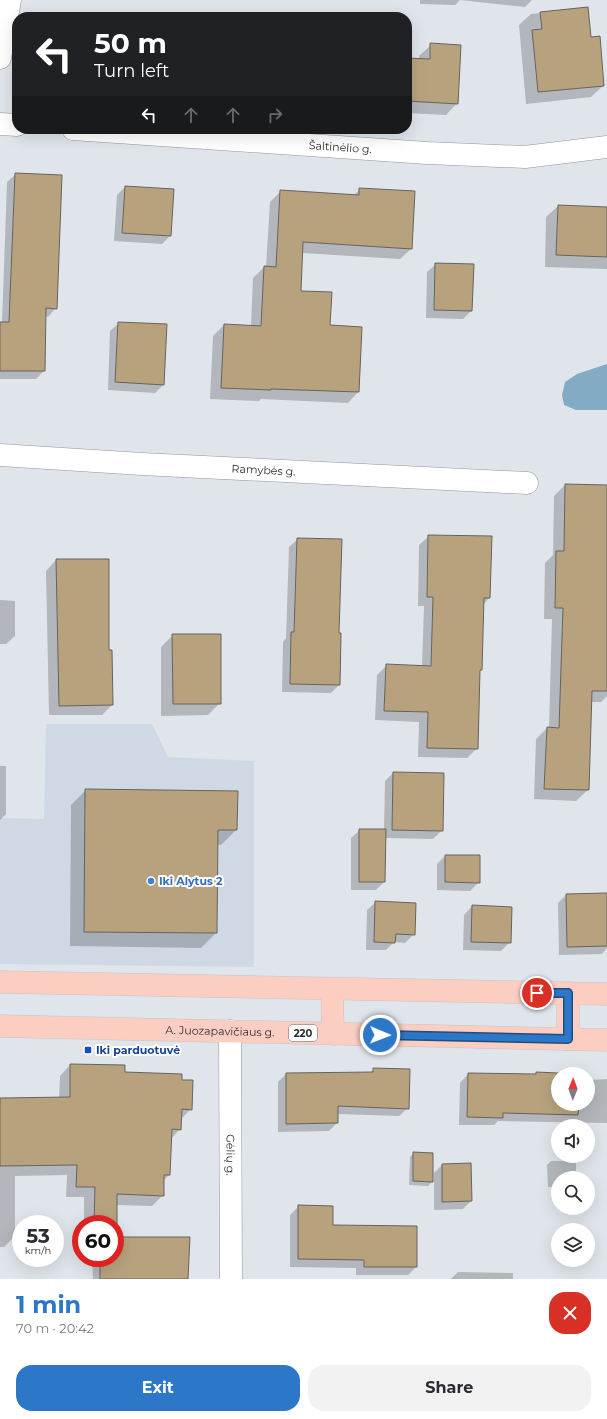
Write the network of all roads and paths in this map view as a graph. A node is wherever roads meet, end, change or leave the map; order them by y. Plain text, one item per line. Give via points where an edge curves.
1 (10, 0) edge
2 (0, 58) edge
3 (0, 124) edge
4 (12, 125) edge
5 (147, 134) edge
6 (607, 147) edge
7 (0, 455) edge
8 (527, 483) dead end
9 (0, 982) edge
10 (332, 989) junction
11 (568, 993) junction
12 (607, 994) edge
13 (0, 1026) edge
14 (230, 1031) junction
15 (333, 1034) junction
16 (568, 1039) junction
17 (607, 1040) edge
18 (231, 1279) edge

1 - 2 street
3 - 4 street
5 - 6 street, Šaltinėlio g. via 525,157
7 - 8 street, Ramybės g.
9 - 10 main road
10 - 11 main road
10 - 15 main road
11 - 12 main road
11 - 16 main road
13 - 14 main road, A. Juozapavičiaus g. / 220
14 - 15 main road, A. Juozapavičiaus g. / 220
14 - 18 street, Gėlių g.
15 - 16 main road, A. Juozapavičiaus g. / 220
16 - 17 main road, A. Juozapavičiaus g. / 220

